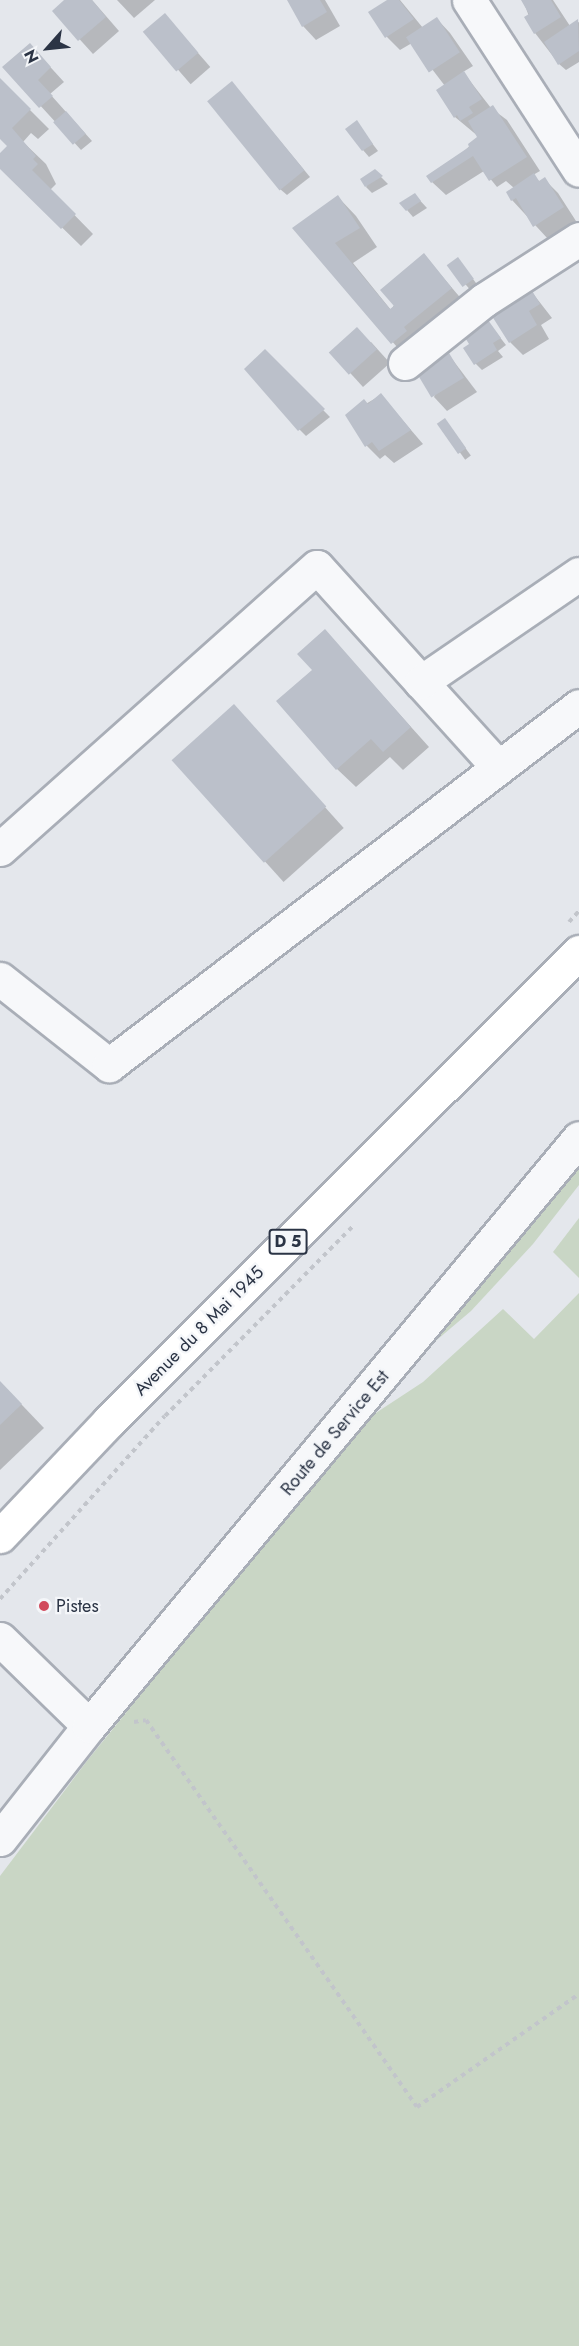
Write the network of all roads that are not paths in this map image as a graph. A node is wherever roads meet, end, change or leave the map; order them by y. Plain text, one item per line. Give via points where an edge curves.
1 (470, 0) edge
2 (579, 170) edge
3 (579, 239) edge
4 (405, 363) dead end
5 (579, 574) edge
6 (421, 682) junction
7 (579, 706) edge
8 (498, 767) junction
9 (0, 849) edge
10 (579, 952) edge
11 (0, 979) edge
12 (579, 1138) edge
13 (0, 1536) edge
14 (0, 1639) edge
15 (89, 1726) junction
16 (0, 1839) edge

1 - 2 street
3 - 4 street via 483,300
5 - 6 street
6 - 8 street
6 - 9 street via 317,567
7 - 8 street
8 - 11 street via 109,1065
10 - 13 main road, Avenue du 8 Mai 1945 / D 5 via 109,1421
12 - 15 street, Route de Service Est
14 - 15 street
15 - 16 street, Route de Service Est

